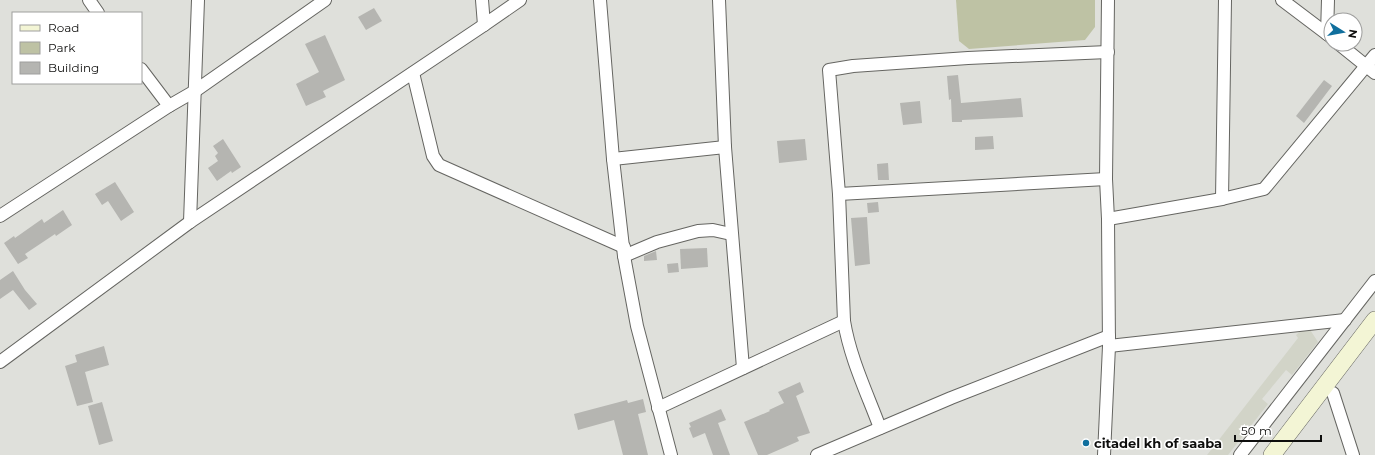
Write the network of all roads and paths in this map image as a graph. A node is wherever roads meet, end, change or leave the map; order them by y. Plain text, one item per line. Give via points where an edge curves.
1 (88, 0) edge
2 (198, 0) edge
3 (324, 0) edge
4 (482, 0) edge
5 (520, 0) edge
6 (600, 0) edge
7 (719, 0) edge
8 (1108, 0) edge
9 (1225, 0) edge
10 (1282, 0) edge
11 (1328, 0) edge
12 (97, 12) edge
13 (1328, 12) edge
14 (484, 25) junction
15 (1323, 31) edge
16 (1108, 52) junction
17 (1349, 52) edge
18 (1375, 55) edge
19 (142, 70) edge
20 (1371, 70) edge
21 (413, 73) junction
22 (194, 91) junction
23 (169, 106) junction
24 (725, 147) junction
25 (613, 160) junction
26 (1106, 178) junction
27 (839, 194) junction
28 (1222, 199) junction
29 (0, 216) edge
30 (1108, 219) junction
31 (190, 222) junction
32 (731, 234) junction
33 (624, 252) junction
34 (1375, 281) edge
35 (1345, 320) junction
36 (1375, 320) edge
37 (844, 321) junction
38 (1375, 339) edge
39 (1109, 341) junction
40 (0, 362) edge
41 (743, 368) junction
42 (1333, 393) junction
43 (658, 408) junction
44 (880, 428) junction
45 (841, 450) edge
46 (671, 455) edge
47 (817, 455) edge
48 (1104, 455) edge
49 (1240, 455) edge
50 (1272, 455) edge
51 (1285, 455) edge
52 (1353, 455) edge

1 - 12 street
2 - 22 street
3 - 22 street
4 - 14 street
5 - 14 street
6 - 25 street
7 - 24 street
8 - 16 street
9 - 28 street
10 - 15 street
11 - 13 street
14 - 21 street
16 - 26 street
16 - 27 street via 968,58 830,70
17 - 20 street
18 - 20 street
19 - 23 street
20 - 28 street via 1264,189
21 - 31 street
21 - 33 street via 433,156 439,165
22 - 23 street
22 - 31 street
23 - 29 street
24 - 25 street
24 - 32 street
25 - 33 street
26 - 27 street
26 - 30 street
27 - 37 street
28 - 30 street
30 - 39 street
31 - 40 street
32 - 33 street via 713,230 698,231
32 - 41 street
33 - 43 street via 637,326
34 - 35 street
35 - 39 street
35 - 49 street
36 - 50 street
37 - 41 street
37 - 44 street via 855,364
38 - 42 street
39 - 44 street
39 - 48 street
41 - 43 street
42 - 51 street
42 - 52 street
43 - 46 street
44 - 45 street
45 - 47 street

